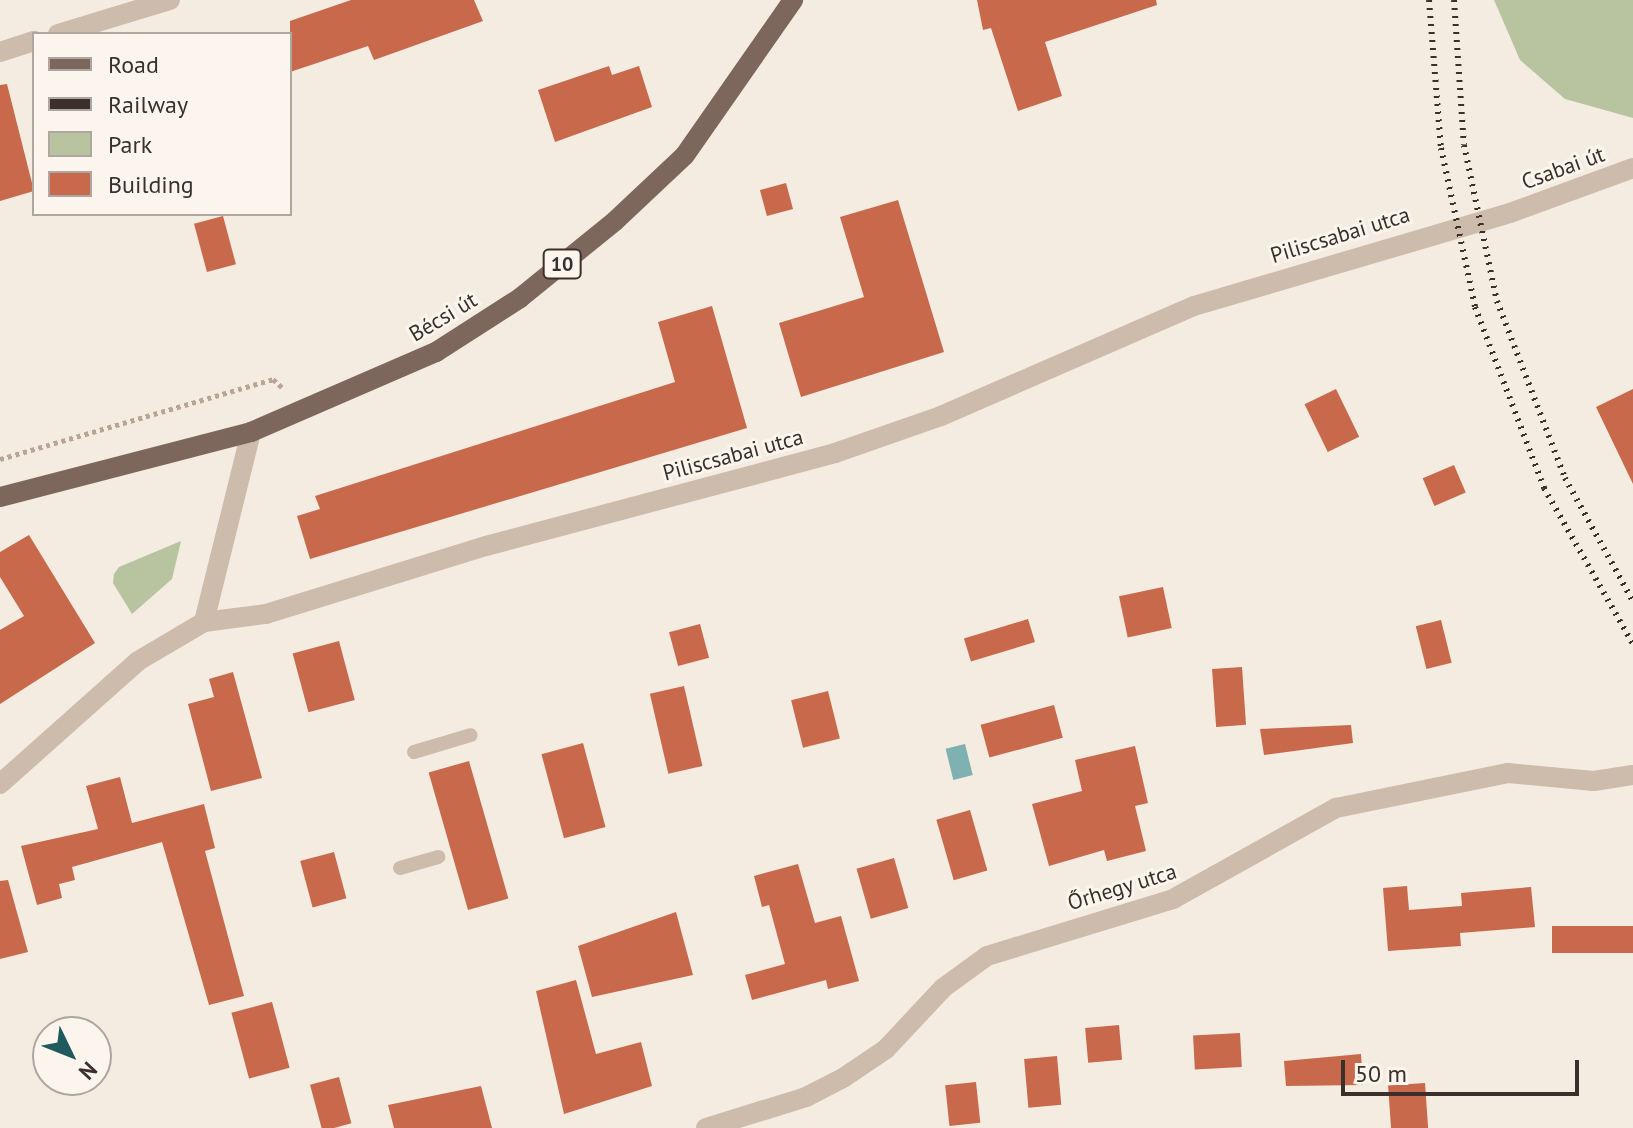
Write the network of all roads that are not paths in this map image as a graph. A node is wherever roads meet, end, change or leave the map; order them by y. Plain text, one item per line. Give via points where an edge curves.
1 (170, 0) edge
2 (793, 0) edge
3 (65, 32) edge
4 (32, 42) edge
5 (0, 52) edge
6 (1633, 168) edge
7 (1510, 213) joint
8 (251, 432) junction
9 (0, 497) edge
10 (204, 622) junction
11 (471, 735) dead end
12 (414, 752) dead end
13 (1633, 775) edge
14 (0, 784) edge
15 (438, 857) dead end
16 (400, 868) dead end
17 (706, 1128) edge

1 - 3 street
2 - 8 main road, Bécsi út / 10 via 685,155 615,221 520,298 436,352
4 - 5 street
6 - 7 street, Csabai út
7 - 10 street, Piliscsabai utca via 1194,306 927,422 835,453 497,543 266,614
8 - 9 main road, Bécsi út / 10
8 - 10 street
10 - 14 street, Piliscsabai utca via 138,661
11 - 12 lane
13 - 17 street, Őrhegy utca via 1594,781 1508,773 1336,808 1173,899 987,956 943,988 886,1049 843,1078 806,1097
15 - 16 lane

